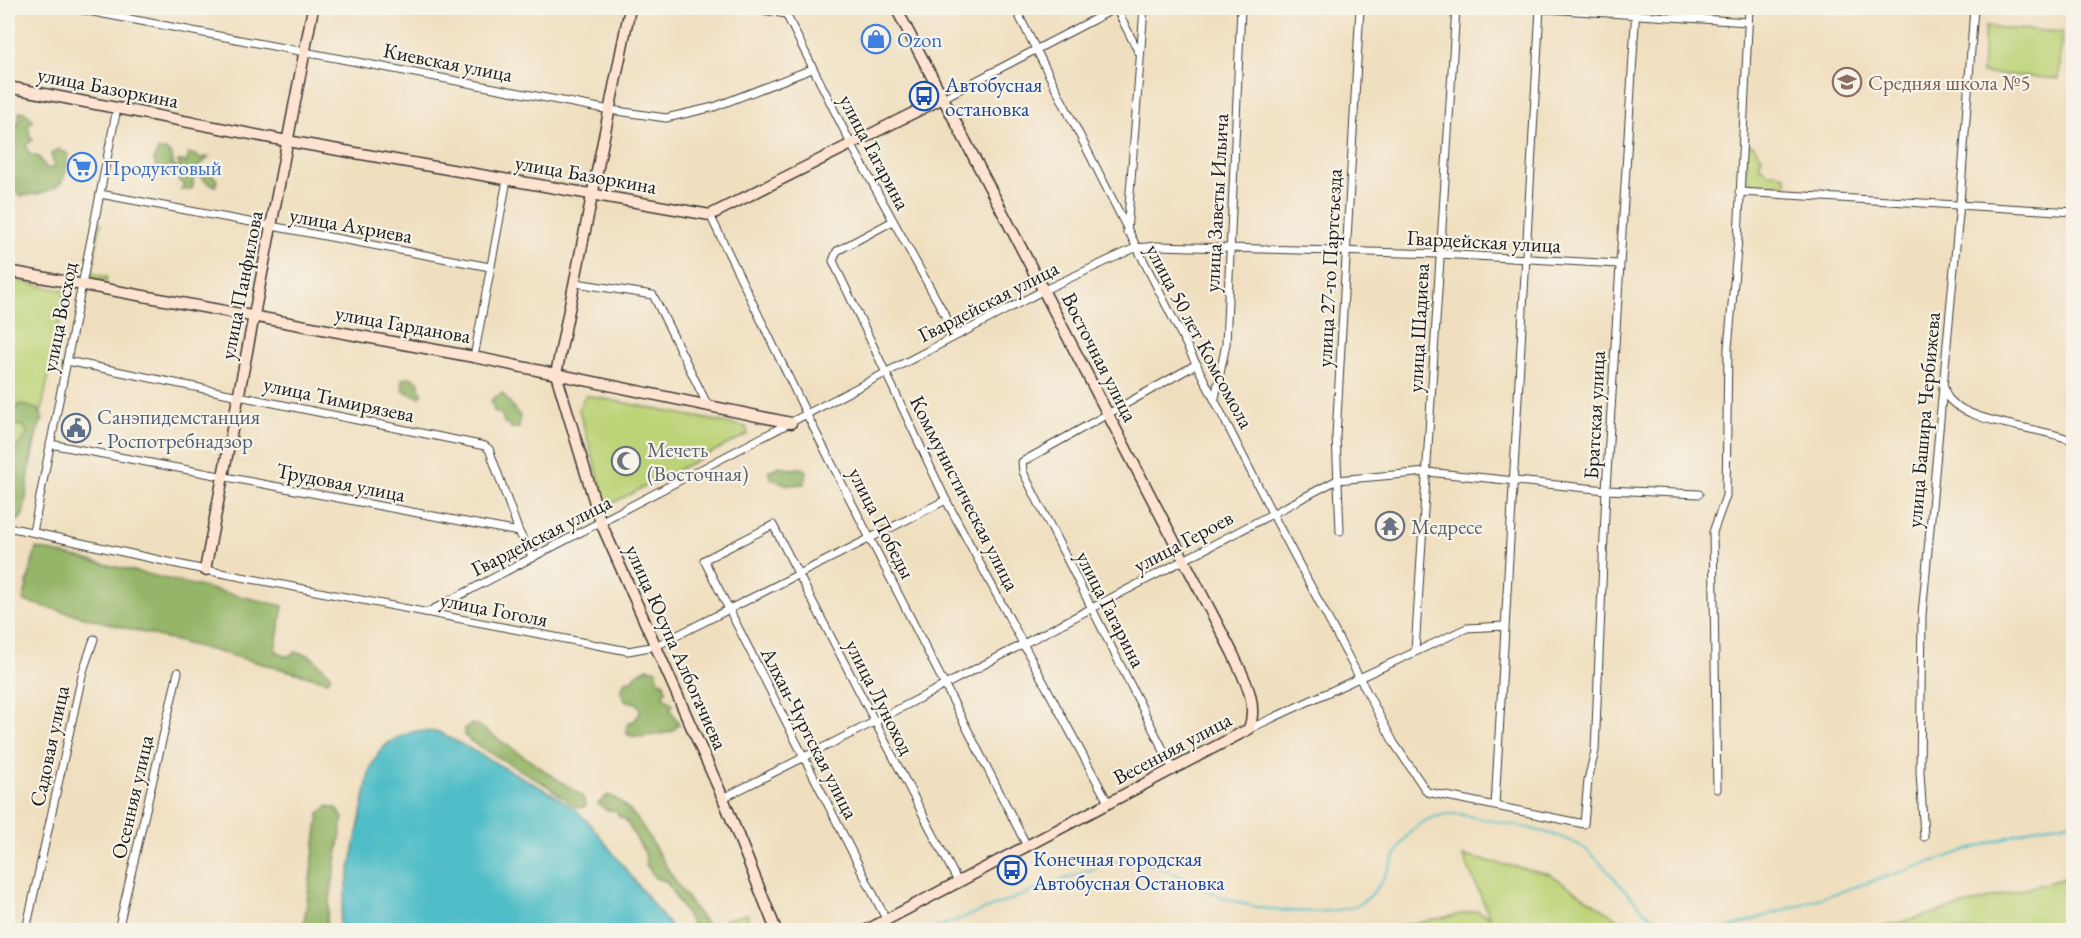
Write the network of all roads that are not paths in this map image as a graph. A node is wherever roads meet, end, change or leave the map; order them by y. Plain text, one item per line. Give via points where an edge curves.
1 (72, 8) edge
2 (313, 8) edge
3 (630, 8) edge
4 (749, 8) edge
5 (896, 8) edge
6 (1015, 8) edge
7 (1116, 8) edge
8 (1144, 8) edge
9 (1241, 8) edge
10 (1360, 8) edge
11 (1456, 8) edge
12 (1530, 8) edge
13 (1540, 8) edge
14 (1749, 8) edge
15 (1974, 8) edge
16 (86, 9) edge
17 (1635, 11) edge
18 (1748, 22) junction
19 (1036, 49) junction
20 (1138, 51) junction
21 (305, 52) junction
22 (812, 69) junction
23 (8, 87) edge
24 (943, 98) junction
25 (117, 108) junction
26 (610, 110) junction
27 (287, 141) junction
28 (851, 144) junction
29 (507, 180) junction
30 (1739, 192) junction
31 (100, 194) junction
32 (593, 195) junction
33 (1960, 203) junction
34 (2073, 212) edge
35 (710, 215) junction
36 (893, 221) junction
37 (272, 228) junction
38 (1127, 232) junction
39 (1135, 248) junction
40 (1230, 249) junction
41 (1346, 253) junction
42 (1439, 254) junction
43 (1528, 258) junction
44 (1618, 264) junction
45 (490, 267) junction
46 (8, 270) edge
47 (576, 283) junction
48 (82, 285) junction
49 (1044, 290) junction
50 (254, 317) junction
51 (956, 335) junction
52 (474, 357) junction
53 (67, 361) junction
54 (1197, 364) junction
55 (887, 372) junction
56 (556, 374) junction
57 (1942, 385) junction
58 (240, 396) junction
59 (1215, 398) junction
60 (708, 406) junction
61 (1108, 412) junction
62 (807, 416) junction
63 (791, 423) junction
64 (2073, 441) edge
65 (50, 444) junction
66 (1426, 472) junction
67 (223, 477) junction
68 (1337, 480) junction
69 (1514, 480) junction
70 (1606, 490) junction
71 (1699, 495) dead end
72 (946, 500) junction
73 (1272, 513) junction
74 (601, 523) junction
75 (8, 527) edge
76 (1340, 531) dead end
77 (33, 532) junction
78 (519, 532) junction
79 (870, 537) junction
80 (533, 558) junction
81 (704, 560) joint
82 (1182, 560) junction
83 (205, 570) junction
84 (799, 573) junction
85 (1092, 607) junction
86 (729, 609) junction
87 (428, 612) junction
88 (1504, 626) junction
89 (94, 639) dead end
90 (1023, 644) junction
91 (656, 646) junction
92 (1415, 651) junction
93 (178, 672) dead end
94 (1360, 677) junction
95 (946, 685) junction
96 (874, 722) junction
97 (1249, 729) junction
98 (804, 757) junction
99 (1174, 771) junction
100 (1717, 789) dead end
101 (723, 798) junction
102 (1109, 804) junction
103 (1495, 806) junction
104 (1584, 824) joint
105 (1924, 837) dead end
106 (1028, 846) junction
107 (959, 884) junction
108 (887, 921) junction
109 (26, 930) edge
110 (118, 930) edge
111 (776, 930) edge
112 (867, 930) edge

1 - 16 street, Киевская улица
2 - 21 street, улица Панфилова
3 - 26 street
4 - 22 street, улица Гагарина via 786,14
5 - 24 street, Восточная улица
6 - 19 street, улица 50 лет Комсомола
7 - 19 street
7 - 20 street
8 - 20 street
9 - 40 street, улица Заветы Ильича
10 - 41 street, улица 27-го Партсъезда
11 - 42 street, улица Шадиева
12 - 13 street
13 - 17 street
13 - 43 street
14 - 18 street
15 - 33 street, улица Башира Чербижева
16 - 21 street, Киевская улица
17 - 18 street
17 - 44 street, Братская улица
18 - 30 street
19 - 24 street
19 - 38 street, улица 50 лет Комсомола
20 - 38 street
21 - 26 street, Киевская улица
21 - 27 street, улица Панфилова
22 - 26 street, Киевская улица via 714,107 666,118
22 - 28 street, улица Гагарина
23 - 25 street, улица Базоркина
24 - 28 street
24 - 49 street, Восточная улица
25 - 27 street, улица Базоркина
25 - 31 street, улица Восход
26 - 32 street
27 - 29 street, улица Базоркина
27 - 37 street, улица Панфилова
28 - 35 street
28 - 36 street, улица Гагарина
29 - 32 street, улица Базоркина
29 - 45 street
30 - 33 street
30 - 100 street via 1728,348 1726,496 1713,532
31 - 37 street, улица Ахриева
31 - 48 street, улица Восход
32 - 35 street, улица Базоркина
32 - 47 street
33 - 34 street
33 - 57 street, улица Башира Чербижева
35 - 62 street, улица Победы
36 - 51 street, улица Гагарина
36 - 55 street, Коммунистическая улица via 833,256
37 - 45 street, улица Ахриева
37 - 50 street, улица Панфилова
38 - 39 street, улица 50 лет Комсомола
39 - 40 street, Гвардейская улица
39 - 49 street, Гвардейская улица
39 - 54 street, улица 50 лет Комсомола
40 - 41 street, Гвардейская улица
40 - 59 street, улица Заветы Ильича via 1226,344
41 - 42 street, Гвардейская улица
41 - 68 street, улица 27-го Партсъезда
42 - 43 street, Гвардейская улица
42 - 66 street, улица Шадиева
43 - 44 street, Гвардейская улица
43 - 69 street
44 - 70 street, Братская улица
45 - 52 street
46 - 48 street, улица Гарданова
47 - 56 street
47 - 60 street via 653,295
48 - 50 street, улица Гарданова
48 - 53 street, улица Восход
49 - 51 street, Гвардейская улица
49 - 61 street, Восточная улица
50 - 52 street, улица Гарданова
50 - 58 street, улица Панфилова
51 - 55 street, Гвардейская улица
52 - 56 street, улица Гарданова
53 - 58 street, улица Тимирязева
53 - 65 street, улица Восход
54 - 59 street, улица 50 лет Комсомола
54 - 61 street
55 - 62 street, Гвардейская улица
55 - 72 street, Коммунистическая улица
56 - 60 street, улица Гарданова
56 - 74 street, улица Юсупа Албогачиева
57 - 64 street via 1949,400 1974,415
57 - 105 street, улица Башира Чербижева via 1923,615 1920,772
58 - 67 street, улица Панфилова
58 - 78 street, улица Тимирязева via 486,446
59 - 73 street, улица 50 лет Комсомола
60 - 63 street, улица Гарданова
61 - 82 street, Восточная улица
61 - 85 street, улица Гагарина via 1022,462 1023,472
62 - 63 street, Гвардейская улица
62 - 79 street, улица Победы
63 - 74 street, Гвардейская улица
65 - 67 street, Трудовая улица
65 - 77 street, улица Восход
66 - 68 street, улица Героев
66 - 69 street, улица Героев
66 - 92 street, улица Шадиева
67 - 78 street, Трудовая улица
67 - 83 street, улица Панфилова
68 - 73 street, улица Героев
68 - 76 street, улица 27-го Партсъезда
69 - 70 street, улица Героев
69 - 88 street
70 - 71 street, улица Героев
70 - 104 street, Братская улица via 1595,751 1587,780
72 - 79 street, улица Гоголя
72 - 90 street, Коммунистическая улица
73 - 82 street, улица Героев
73 - 94 street, улица 50 лет Комсомола
74 - 80 street, Гвардейская улица
74 - 91 street, улица Юсупа Албогачиева
75 - 77 street, улица Гоголя
77 - 83 street, улица Гоголя
78 - 80 street, улица Тимирязева
79 - 84 street, улица Гоголя
79 - 95 street, улица Победы
80 - 87 street, Гвардейская улица
81 - 84 street, улица Луноход via 773,525
81 - 86 street, Алхан-Чуртская улица
82 - 85 street, улица Героев
82 - 97 street, Восточная улица via 1249,688
83 - 87 street, улица Гоголя
84 - 86 street, улица Гоголя
84 - 96 street, улица Луноход
85 - 90 street, улица Героев
85 - 99 street, улица Гагарина
86 - 91 street, улица Гоголя
86 - 98 street, Алхан-Чуртская улица
87 - 91 street, улица Гоголя via 628,651
88 - 92 street, Весенняя улица via 1467,628
88 - 103 street
89 - 109 street, Садовая улица via 82,671
90 - 95 street, улица Героев
90 - 102 street, Коммунистическая улица
91 - 101 street, улица Юсупа Албогачиева
92 - 94 street, Весенняя улица
93 - 110 street, Осенняя улица
94 - 97 street, Весенняя улица
94 - 103 street, улица 50 лет Комсомола via 1394,743 1427,792
95 - 96 street, улица Героев
95 - 106 street, улица Победы
96 - 98 street, улица Героев
96 - 107 street, улица Луноход
97 - 99 street, Весенняя улица
98 - 101 street, улица Героев
98 - 108 street, Алхан-Чуртская улица
99 - 102 street, Весенняя улица
101 - 111 street, улица Юсупа Албогачиева
102 - 106 street, Весенняя улица
103 - 104 street, улица 50 лет Комсомола
106 - 107 street, Весенняя улица
107 - 108 street, Весенняя улица
108 - 112 street, Весенняя улица

